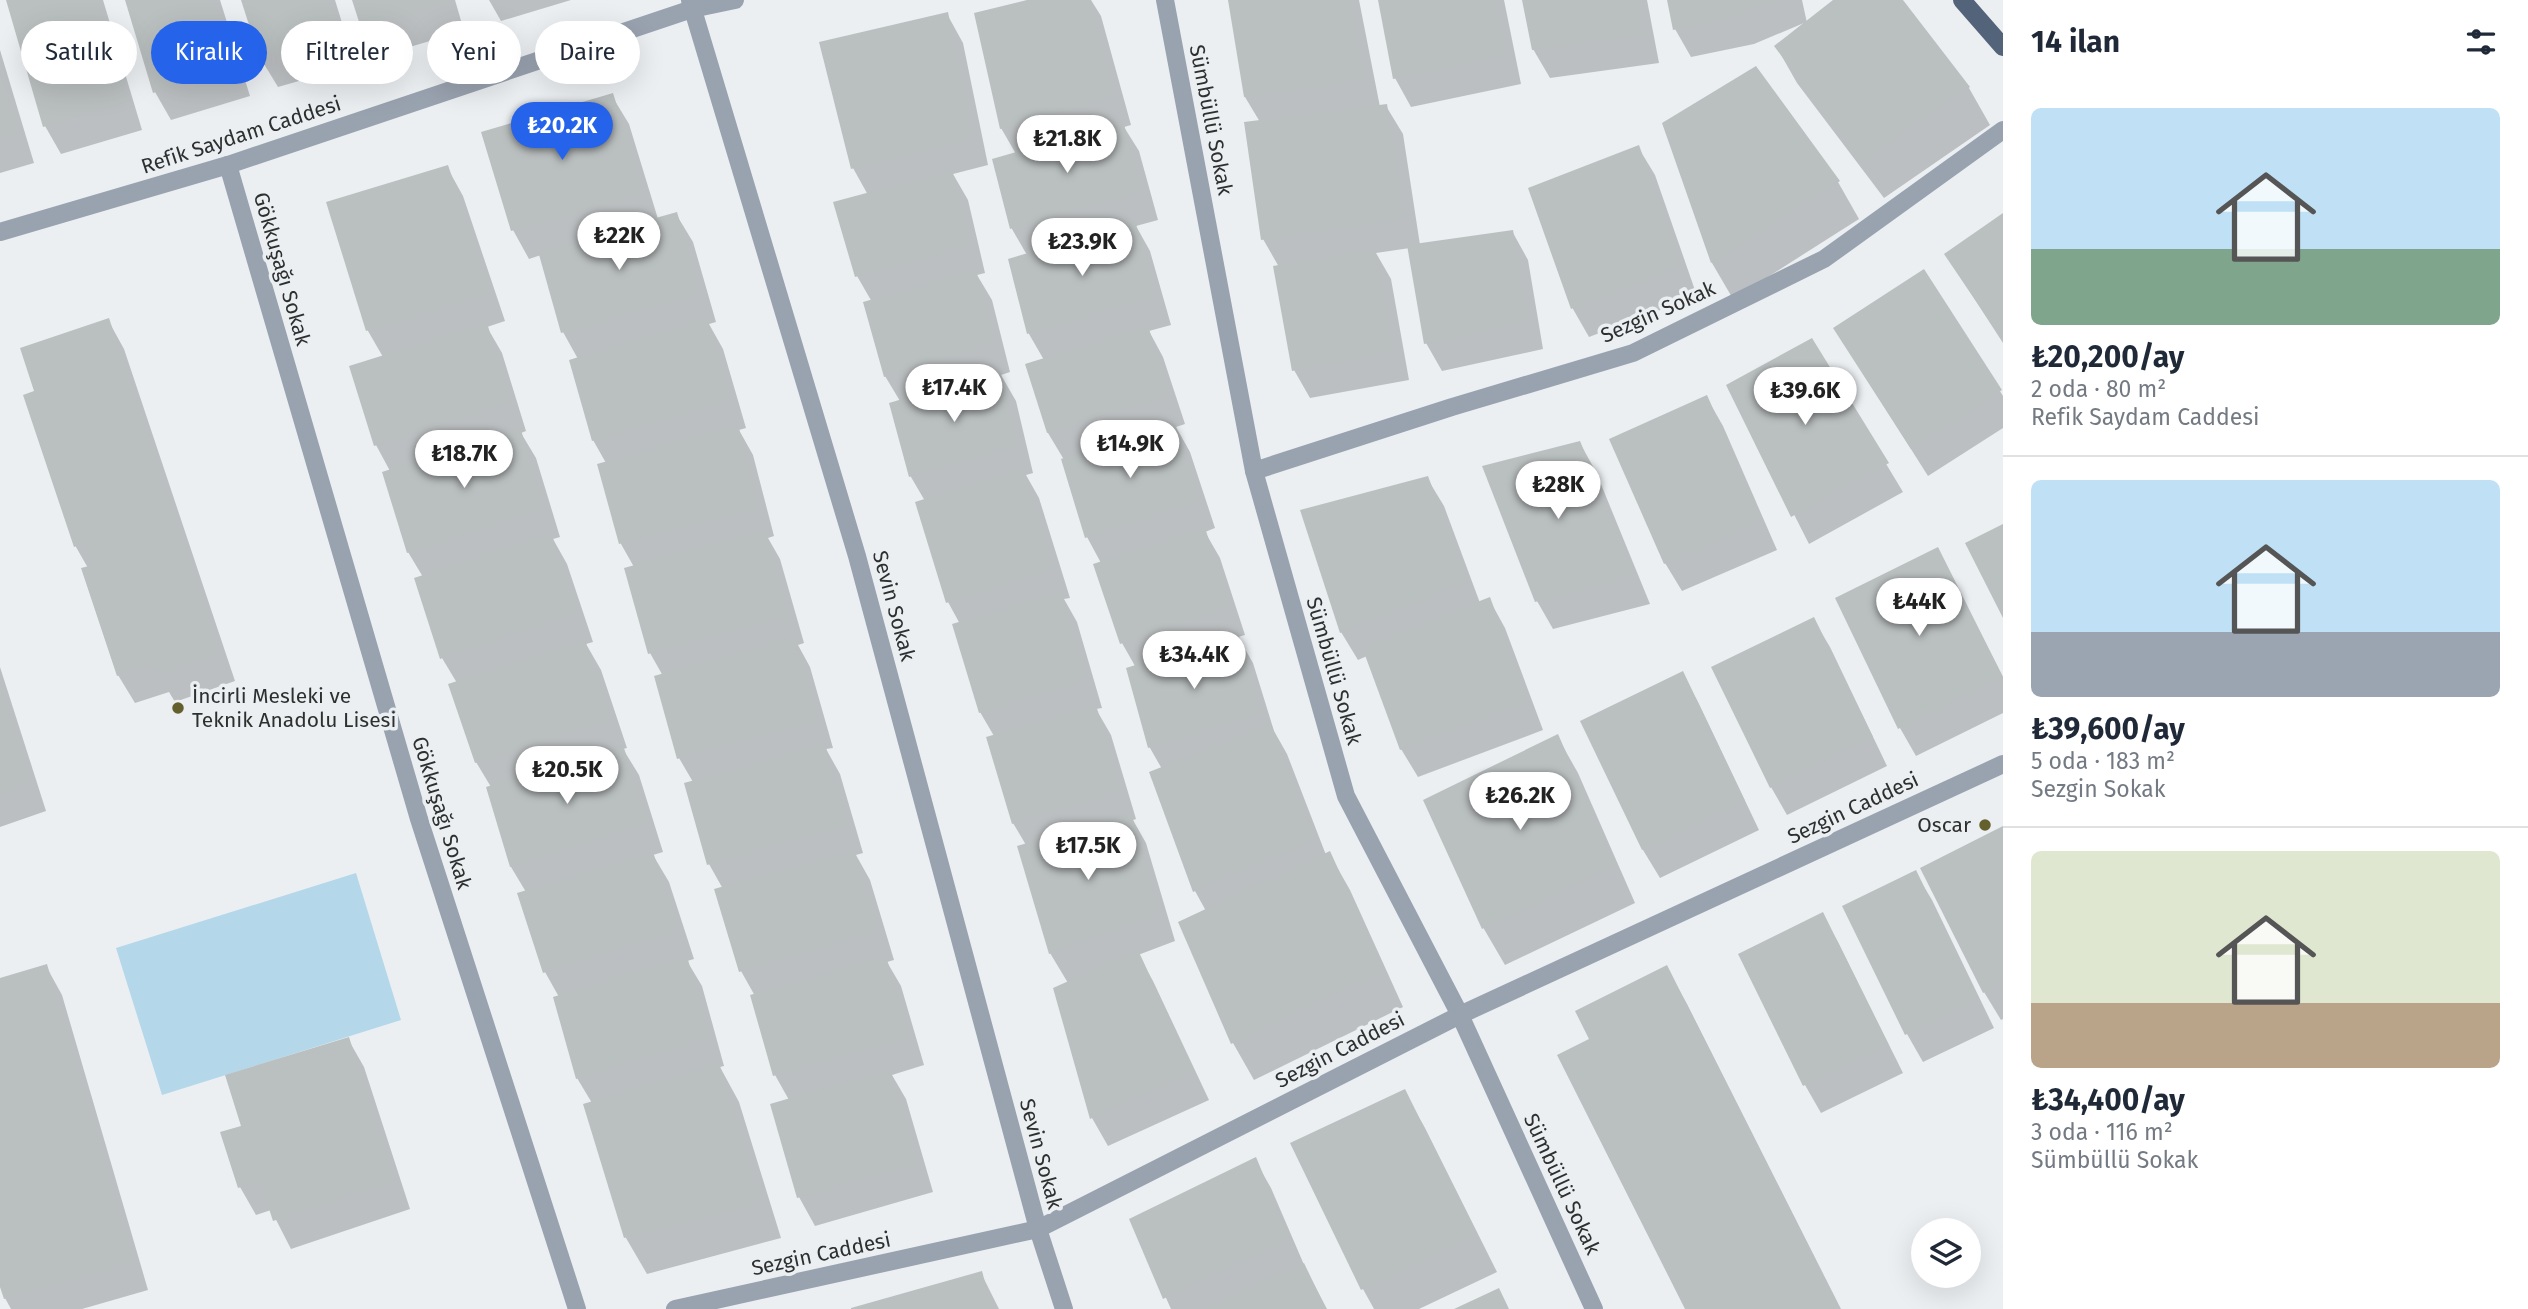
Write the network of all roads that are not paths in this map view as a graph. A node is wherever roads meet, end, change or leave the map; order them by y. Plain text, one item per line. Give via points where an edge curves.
1 (735, 0) edge
2 (1165, 0) edge
3 (1962, 0) edge
4 (691, 5) edge
5 (2003, 47) edge
6 (2003, 130) edge
7 (228, 165) junction
8 (0, 232) edge
9 (1254, 471) junction
10 (2003, 764) edge
11 (1460, 1015) junction
12 (1038, 1229) junction
13 (577, 1309) edge
14 (675, 1309) edge
15 (1064, 1309) edge
16 (1594, 1309) edge

1 - 4 street, Refik Saydam Caddesi
2 - 9 street, Sümbüllü Sokak
3 - 5 main road
4 - 7 street, Refik Saydam Caddesi
4 - 12 street, Sevin Sokak via 857,556
6 - 9 street, Sezgin Sokak via 1824,259 1633,353
7 - 8 street, Refik Saydam Caddesi
7 - 13 street, Gökkuşağı Sokak via 419,819
9 - 11 street, Sümbüllü Sokak via 1346,796
10 - 11 street, Sezgin Caddesi
11 - 12 street, Sezgin Caddesi
11 - 16 street, Sümbüllü Sokak
12 - 14 street, Sezgin Caddesi
12 - 15 street, Sevin Sokak

